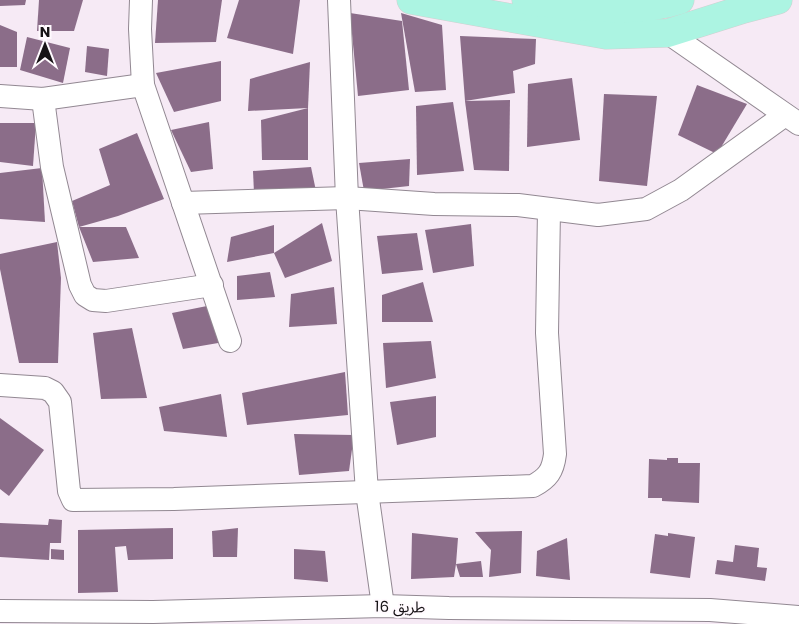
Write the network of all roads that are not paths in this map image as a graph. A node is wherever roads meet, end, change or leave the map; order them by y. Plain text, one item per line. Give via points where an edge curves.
1 (141, 0) edge
2 (339, 0) edge
3 (411, 0) edge
4 (526, 0) edge
5 (680, 0) edge
6 (778, 0) edge
7 (611, 4) edge
8 (668, 33) junction
9 (144, 85) junction
10 (0, 96) edge
11 (43, 99) junction
12 (792, 120) edge
13 (347, 198) junction
14 (183, 202) junction
15 (549, 210) junction
16 (212, 285) junction
17 (230, 341) dead end
18 (0, 385) edge
19 (367, 492) junction
20 (382, 606) junction
21 (0, 611) edge
22 (546, 616) edge
23 (710, 617) edge
24 (799, 617) edge

1 - 9 street
2 - 13 street
3 - 8 main road via 606,35
4 - 7 main road
5 - 7 main road via 650,7
6 - 8 main road
8 - 12 street
9 - 11 street
9 - 14 street
10 - 11 street
11 - 16 street via 52,168 85,295 106,301
12 - 15 street via 646,209 598,215
13 - 14 street
13 - 15 street via 518,205
13 - 19 street
14 - 16 street
15 - 19 street via 547,333 555,454 553,468 533,486
16 - 17 street
18 - 19 street via 45,388 53,392 60,402 69,491 73,500 174,500
19 - 20 street
20 - 21 street, طريق 16 via 153,612
20 - 22 street, طريق 16
22 - 23 street, طريق 16
23 - 24 street, طريق 16

